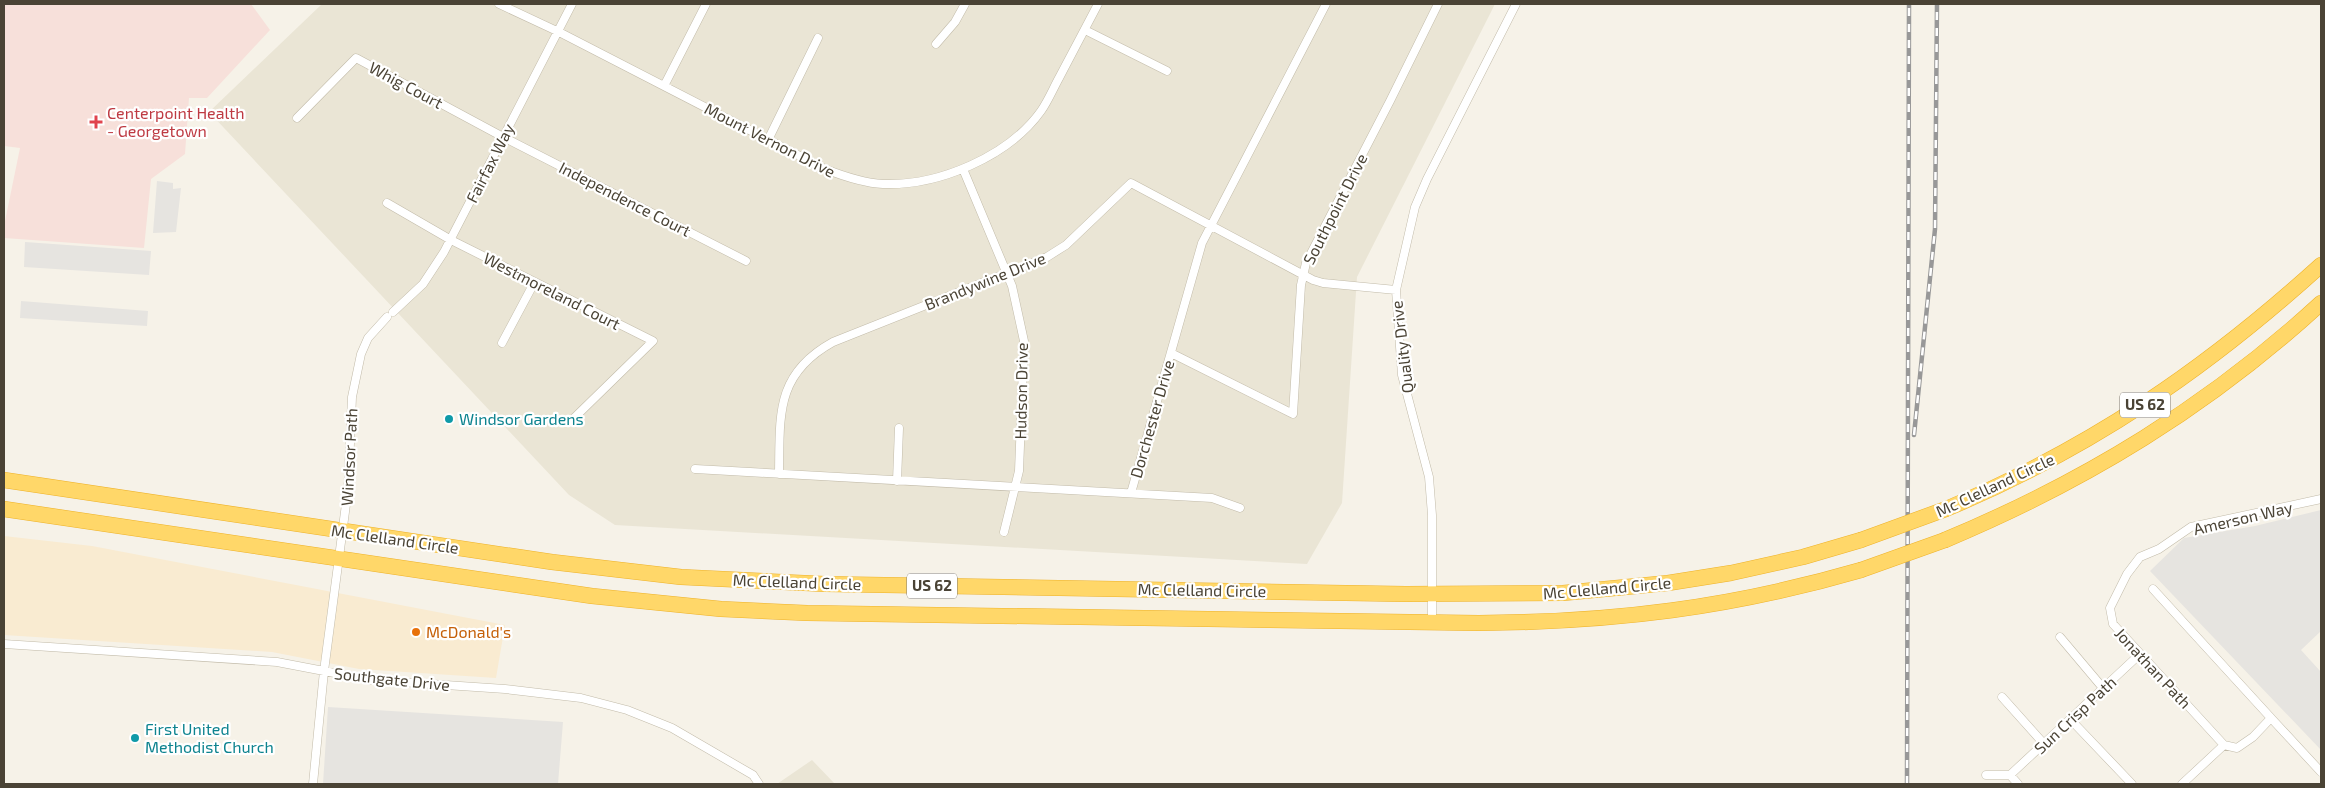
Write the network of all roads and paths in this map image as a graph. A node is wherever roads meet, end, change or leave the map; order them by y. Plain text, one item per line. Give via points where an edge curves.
1 (499, 4) edge
2 (572, 4) edge
3 (706, 4) edge
4 (965, 4) edge
5 (1098, 4) edge
6 (1326, 4) edge
7 (1438, 4) edge
8 (1516, 4) edge
9 (1084, 30) junction
10 (559, 32) junction
11 (818, 38) dead end
12 (936, 44) dead end
13 (1167, 71) dead end
14 (664, 86) junction
15 (297, 118) dead end
16 (503, 137) junction
17 (768, 140) junction
18 (963, 169) junction
19 (387, 203) dead end
20 (1210, 227) junction
21 (451, 240) junction
22 (746, 261) dead end
23 (2321, 265) edge
24 (1006, 273) junction
25 (1303, 275) junction
26 (534, 283) junction
27 (1396, 290) junction
28 (2321, 303) edge
29 (502, 344) dead end
30 (1171, 353) junction
31 (361, 354) joint
32 (573, 419) dead end
33 (899, 428) dead end
34 (696, 469) dead end
35 (778, 474) junction
36 (4, 480) edge
37 (897, 481) junction
38 (1015, 488) junction
39 (1131, 493) junction
40 (2321, 499) edge
41 (1240, 508) dead end
42 (4, 509) edge
43 (344, 531) junction
44 (1004, 532) dead end
45 (2140, 556) joint
46 (340, 560) junction
47 (2153, 588) dead end
48 (1433, 594) junction
49 (1432, 623) junction
50 (2060, 637) dead end
51 (4, 644) edge
52 (2140, 654) junction
53 (324, 671) junction
54 (2103, 688) junction
55 (2002, 697) dead end
56 (2271, 718) junction
57 (2070, 719) junction
58 (2044, 744) junction
59 (2224, 745) junction
60 (2321, 772) edge
61 (1986, 775) dead end
62 (2010, 775) junction
63 (313, 784) edge
64 (759, 784) edge
65 (2018, 784) edge
66 (2132, 784) edge
67 (2182, 784) edge

1 - 10 street, Mount Vernon Drive
2 - 10 street, Fairfax Way
3 - 14 street
4 - 12 street via 956,22
5 - 9 street, Mount Vernon Drive
6 - 20 street, Dorchester Drive
7 - 25 street, Southpoint Drive via 1306,263
8 - 27 street, Quality Drive via 1418,200
9 - 13 street
9 - 18 street, Mount Vernon Drive via 1040,112 1007,144
10 - 14 street, Mount Vernon Drive
10 - 16 street, Fairfax Way
11 - 17 street
14 - 17 street, Mount Vernon Drive
15 - 16 street, Whig Court via 356,58
16 - 21 street, Fairfax Way
16 - 22 street, Independence Court
17 - 18 street, Mount Vernon Drive via 846,178 882,184 932,179
18 - 24 street, Hudson Drive
19 - 21 street, Westmoreland Court
20 - 24 street, Brandywine Drive via 1131,183 1066,245 1047,257
20 - 25 street, Brandywine Drive
20 - 30 street, Dorchester Drive via 1202,243
21 - 26 street, Westmoreland Court
21 - 31 street, Fairfax Way via 423,284 368,338
23 - 48 highway, Mc Clelland Circle / US 62, bridge via 2241,335 2131,414 2029,471 1946,509 1861,540 1744,571 1668,583 1563,593
24 - 35 street, Brandywine Drive via 817,351 795,372 784,396 779,423
24 - 38 street, Hudson Drive via 1024,341 1019,471
25 - 27 street, Brandywine Drive via 1323,283
25 - 30 street, Southpoint Drive via 1293,414
26 - 29 street
26 - 32 street, Westmoreland Court via 653,341
27 - 48 street, Quality Drive via 1402,375 1429,477
28 - 49 highway, Mc Clelland Circle / US 62, bridge via 2238,374 2136,445 2032,502 1946,540 1861,570 1749,598 1651,614 1567,621
30 - 39 street, Dorchester Drive
31 - 43 street, Windsor Path via 352,397
33 - 37 street
34 - 35 street, Dorchester Drive
35 - 37 street, Dorchester Drive
36 - 43 highway, Mc Clelland Circle / US 62
37 - 38 street, Dorchester Drive
38 - 39 street, Dorchester Drive
38 - 44 street, Hudson Drive
39 - 41 street via 1212,498
40 - 45 street, Amerson Way via 2191,527 2159,549
42 - 46 highway, Mc Clelland Circle / US 62
43 - 46 street, Windsor Path
43 - 48 highway, Mc Clelland Circle / US 62 via 552,562 730,580
45 - 52 street, Jonathan Path via 2110,608 2113,624
46 - 49 highway, Mc Clelland Circle / US 62 via 629,601 775,612
46 - 53 street, Windsor Path
47 - 56 street
48 - 49 street, Quality Drive
50 - 54 street
51 - 53 street, Southgate Drive via 277,662
52 - 54 street, Sun Crisp Path
52 - 59 street, Jonathan Path
53 - 63 street, Windsor Path
53 - 64 street, Southgate Drive via 372,680 581,698 627,710 672,728 753,775
54 - 57 street, Sun Crisp Path
55 - 58 street
56 - 59 street via 2237,748
56 - 60 street
57 - 58 street, Sun Crisp Path
57 - 66 street
58 - 62 street, Sun Crisp Path
59 - 67 street
61 - 62 street
62 - 65 street

